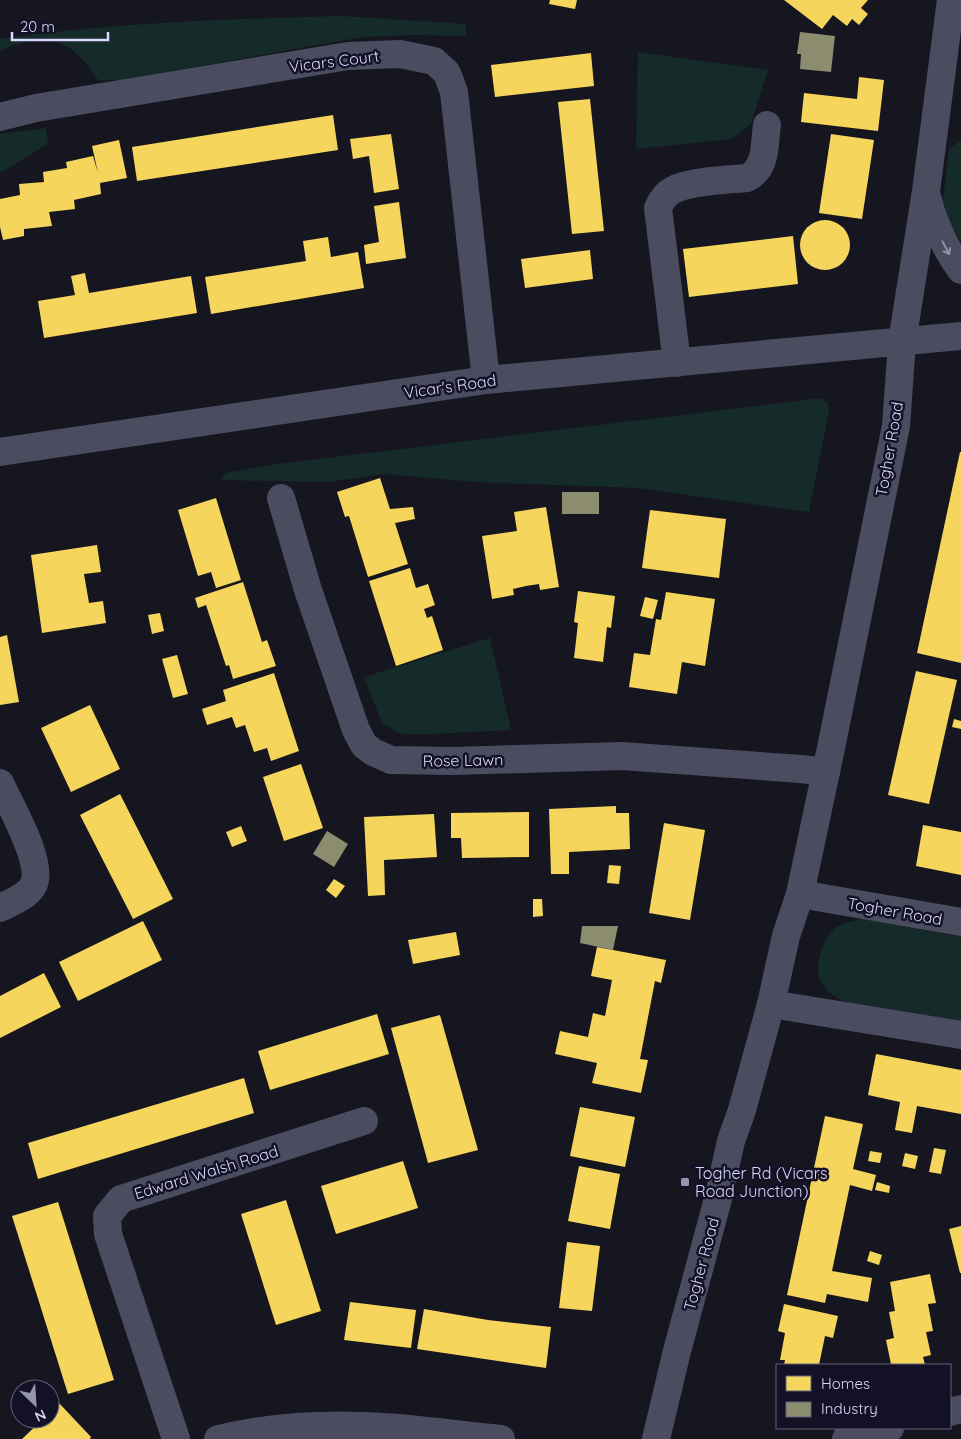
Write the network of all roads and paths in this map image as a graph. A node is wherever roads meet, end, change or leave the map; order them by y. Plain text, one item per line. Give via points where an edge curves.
1 (952, 0) edge
2 (0, 117) edge
3 (767, 125) dead end
4 (926, 191) junction
5 (961, 270) edge
6 (961, 336) edge
7 (902, 342) junction
8 (677, 363) junction
9 (486, 380) junction
10 (0, 452) edge
11 (281, 498) dead end
12 (826, 772) junction
13 (0, 783) edge
14 (800, 894) junction
15 (0, 908) edge
16 (961, 922) edge
17 (771, 1004) junction
18 (961, 1035) edge
19 (364, 1121) dead end
20 (886, 1429) edge
21 (176, 1439) edge
22 (218, 1439) edge
23 (501, 1439) edge
24 (656, 1439) edge
25 (846, 1439) edge

1 - 4 street, Togher Road
2 - 9 street, Vicars Court via 36,108 348,56 400,54 434,60 447,73 454,92
3 - 8 street via 762,164 756,174 671,190 658,208
4 -> 5 street via 940,238
4 - 7 street, Togher Road
6 - 7 street, Vicar's Road
7 - 8 street, Vicar's Road
7 - 12 street, Togher Road via 896,426
8 - 9 street, Vicar's Road
9 - 10 street, Vicar's Road
11 - 12 street, Rose Lawn via 305,582 356,730 363,744 373,752 391,760 622,756
12 - 14 street, Togher Road
13 - 15 street via 28,842 36,870 34,884 26,894
14 - 16 street, Togher Road
14 - 17 street, Togher Road via 786,936
17 - 18 street
17 - 24 street, Togher Road via 732,1141
19 - 21 street, Edward Walsh Road via 121,1198 107,1216 108,1234
20 - 25 street
22 - 23 street via 287,1428 348,1425

